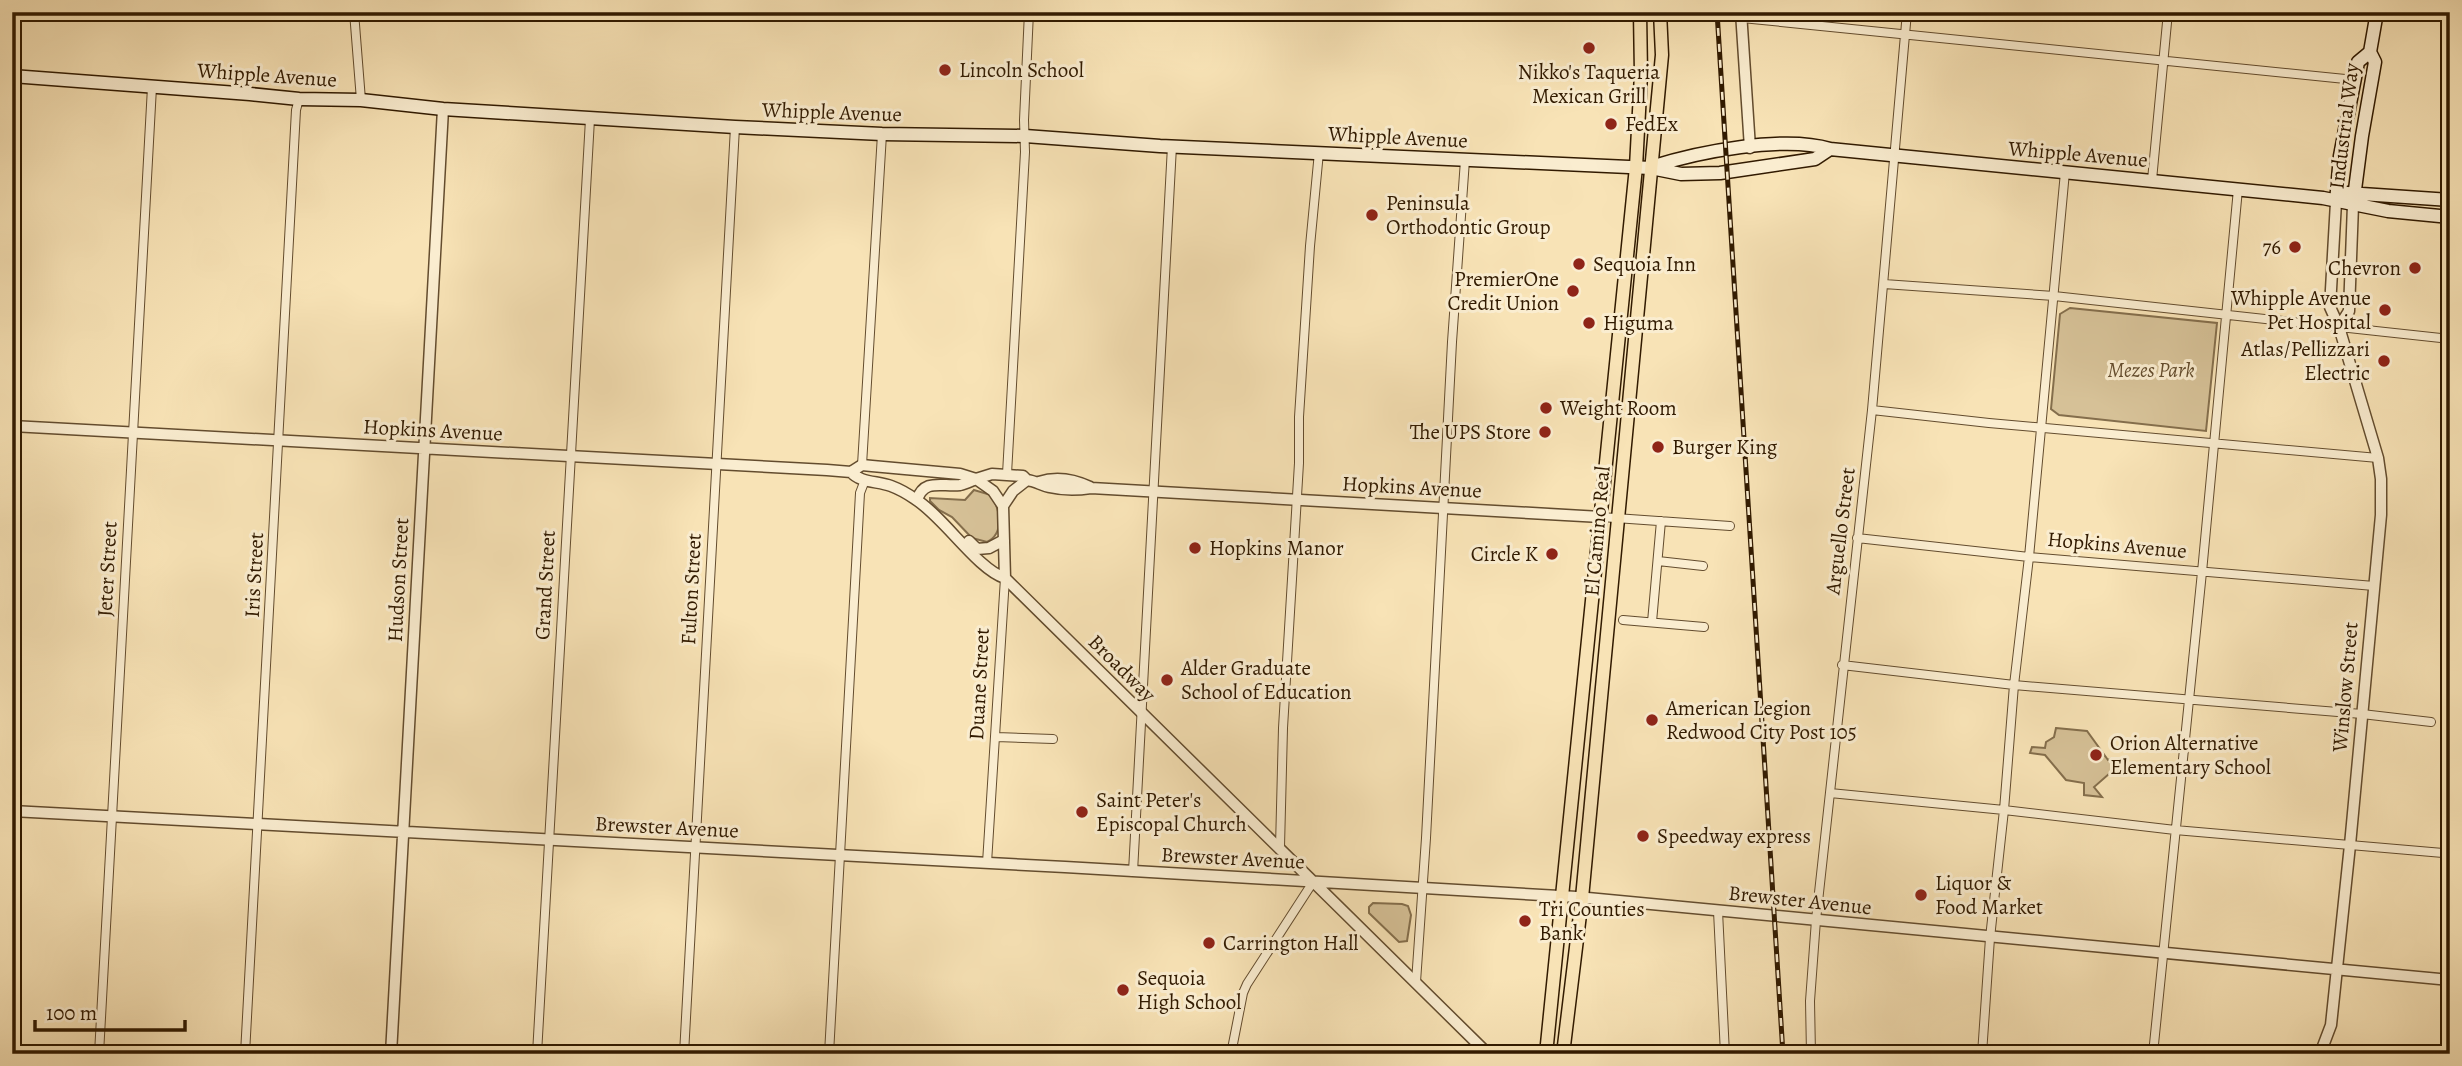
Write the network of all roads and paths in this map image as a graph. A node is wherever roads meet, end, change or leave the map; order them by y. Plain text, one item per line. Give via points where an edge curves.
1 (354, 12) edge
2 (1029, 12) edge
3 (1640, 12) edge
4 (1660, 12) edge
5 (1907, 12) edge
6 (2168, 12) edge
7 (2377, 12) edge
8 (1742, 15) edge
9 (1905, 34) junction
10 (2370, 52) junction
11 (2164, 59) junction
12 (12, 76) edge
13 (2355, 80) junction
14 (152, 87) junction
15 (299, 99) junction
16 (361, 100) junction
17 (443, 109) junction
18 (590, 119) junction
19 (735, 127) junction
20 (882, 134) junction
21 (1025, 136) junction
22 (1172, 146) junction
23 (1750, 148) junction
24 (1830, 149) junction
25 (1319, 152) junction
26 (1894, 156) junction
27 (1465, 160) junction
28 (1636, 167) junction
29 (1651, 168) junction
30 (2066, 172) junction
31 (2152, 180) junction
32 (2238, 189) junction
33 (2337, 198) junction
34 (2354, 200) junction
35 (2450, 200) edge
36 (2450, 217) edge
37 (1884, 284) junction
38 (2054, 296) junction
39 (2227, 315) junction
40 (2339, 327) junction
41 (2450, 339) edge
42 (1872, 410) junction
43 (12, 426) edge
44 (2040, 426) junction
45 (132, 434) junction
46 (278, 441) junction
47 (2214, 442) junction
48 (425, 449) junction
49 (570, 457) junction
50 (2378, 458) junction
51 (716, 465) junction
52 (862, 466) junction
53 (898, 469) junction
54 (851, 472) junction
55 (1007, 474) junction
56 (976, 479) junction
57 (865, 480) junction
58 (1027, 480) junction
59 (1154, 491) junction
60 (1297, 499) junction
61 (917, 500) junction
62 (1003, 506) junction
63 (1445, 508) junction
64 (1601, 517) junction
65 (1618, 518) junction
66 (1661, 520) junction
67 (1730, 526) dead end
68 (947, 527) junction
69 (1857, 538) junction
70 (1004, 540) junction
71 (2029, 557) junction
72 (1658, 561) junction
73 (1703, 566) dead end
74 (2202, 572) junction
75 (1004, 578) junction
76 (2374, 586) junction
77 (1623, 620) dead end
78 (1652, 622) junction
79 (1704, 627) dead end
80 (1842, 665) junction
81 (2014, 685) junction
82 (2189, 700) junction
83 (1141, 713) junction
84 (2361, 714) junction
85 (2431, 722) dead end
86 (996, 737) junction
87 (1053, 739) dead end
88 (1830, 793) junction
89 (2004, 810) junction
90 (12, 811) edge
91 (111, 816) junction
92 (258, 824) junction
93 (2175, 830) junction
94 (403, 832) junction
95 (549, 839) junction
96 (2350, 845) junction
97 (694, 847) junction
98 (1280, 847) junction
99 (2443, 853) dead end
100 (840, 855) junction
101 (987, 863) junction
102 (1133, 872) junction
103 (1313, 882) junction
104 (1423, 889) junction
105 (1563, 897) junction
106 (1582, 898) junction
107 (1718, 911) junction
108 (1816, 920) junction
109 (1990, 938) junction
110 (2164, 952) junction
111 (2336, 969) junction
112 (2450, 980) edge
113 (1416, 982) junction
114 (99, 1054) edge
115 (246, 1054) edge
116 (391, 1054) edge
117 (537, 1054) edge
118 (684, 1054) edge
119 (829, 1054) edge
120 (1231, 1054) edge
121 (1488, 1054) edge
122 (1546, 1054) edge
123 (1563, 1054) edge
124 (1725, 1054) edge
125 (1811, 1054) edge
126 (1982, 1054) edge
127 (2153, 1054) edge
128 (2320, 1054) edge

1 - 16 street
2 - 21 street
3 - 28 main road, El Camino Real
4 - 29 main road, El Camino Real via 1662,55
5 - 9 street, Arguello Street
6 - 11 street
7 - 10 main road, Industrial Way
8 - 9 street
8 - 23 street
9 - 11 street
9 - 26 street, Arguello Street
10 - 13 main road, Industrial Way via 2358,62
10 - 34 main road, Industrial Way via 2375,62
11 - 13 street
11 - 31 street
12 - 14 main road, Whipple Avenue
13 - 33 main road, Industrial Way
14 - 15 main road, Whipple Avenue
14 - 45 street, Jeter Street
15 - 16 main road, Whipple Avenue
15 - 46 street, Iris Street
16 - 17 main road, Whipple Avenue
17 - 18 main road, Whipple Avenue
17 - 48 street, Hudson Street
18 - 19 main road, Whipple Avenue
18 - 49 street, Grand Street
19 - 20 main road, Whipple Avenue
19 - 51 street, Fulton Street
20 - 21 main road, Whipple Avenue
20 - 52 street
21 - 22 main road, Whipple Avenue
21 - 55 street
22 - 25 main road, Whipple Avenue
22 - 59 street
23 - 24 main road, Whipple Avenue via 1795,142
23 - 29 main road, Whipple Avenue via 1677,159
24 - 26 main road, Whipple Avenue
24 - 29 main road, Whipple Avenue via 1815,159 1720,173 1681,174
25 - 27 main road, Whipple Avenue
25 - 60 street
26 - 30 main road, Whipple Avenue
26 - 37 street, Arguello Street
27 - 28 main road, Whipple Avenue
27 - 63 street
28 - 29 main road, Whipple Avenue
28 - 64 main road, El Camino Real
29 - 65 main road, El Camino Real
30 - 31 main road, Whipple Avenue
30 - 38 street
31 - 32 main road, Whipple Avenue
32 - 33 main road, Whipple Avenue
32 - 39 street
33 - 34 main road, Whipple Avenue
33 - 40 street, Winslow Street via 2330,307
34 - 35 main road, Whipple Avenue
34 - 36 main road, Whipple Avenue
34 - 40 street via 2349,311
37 - 38 street
37 - 42 street, Arguello Street
38 - 39 street
38 - 44 street
39 - 40 street
39 - 47 street
40 - 41 street
40 - 50 street, Winslow Street
42 - 44 street
42 - 69 street, Arguello Street
43 - 45 street, Hopkins Avenue
44 - 47 street
44 - 71 street
45 - 46 street, Hopkins Avenue
45 - 91 street, Jeter Street
46 - 48 street, Hopkins Avenue
46 - 92 street, Iris Street
47 - 50 street
47 - 74 street
48 - 49 street, Hopkins Avenue
48 - 94 street, Hudson Street
49 - 51 street, Hopkins Avenue
49 - 95 street, Grand Street
50 - 76 street, Winslow Street via 2381,515
51 - 54 street, Hopkins Avenue
51 - 97 street, Fulton Street
52 - 53 street, Hopkins Avenue
52 - 54 street
53 - 56 street, Hopkins Avenue
53 - 57 street
54 - 57 street, Hopkins Avenue
55 - 56 street, Hopkins Avenue
55 - 58 street, Hopkins Avenue
56 - 61 street, Hopkins Avenue via 962,485 929,485
56 - 62 street via 993,491
57 - 61 street, Broadway
57 - 100 street via 860,493
58 - 59 street, Hopkins Avenue via 1076,480 1091,488
58 - 62 street
59 - 60 street, Hopkins Avenue
59 - 83 street
60 - 63 street, Hopkins Avenue
60 - 98 street
61 - 68 street, Broadway
62 - 70 street, Duane Street
63 - 64 street, Hopkins Avenue
63 - 104 street
64 - 65 street, Hopkins Avenue
64 - 105 main road, El Camino Real
65 - 66 street, Hopkins Avenue
65 - 106 main road, El Camino Real
66 - 67 street, Hopkins Avenue
66 - 72 street
68 - 70 street via 956,527 977,549
68 - 75 street, Broadway via 993,575
69 - 71 street, Hopkins Avenue
69 - 80 street, Arguello Street
70 - 75 street, Duane Street
71 - 74 street, Hopkins Avenue
71 - 81 street
72 - 73 street
72 - 78 street
74 - 76 street, Hopkins Avenue
74 - 82 street
75 - 83 street, Broadway
75 - 86 street, Duane Street
76 - 84 street, Winslow Street
77 - 78 street
78 - 79 street
80 - 81 street
80 - 88 street, Arguello Street
81 - 82 street
81 - 89 street
82 - 84 street
82 - 93 street
83 - 98 street, Broadway
83 - 102 street
84 - 85 street
84 - 96 street, Winslow Street
86 - 87 street
86 - 101 street, Duane Street
88 - 89 street
88 - 108 street, Arguello Street
89 - 93 street
89 - 109 street
90 - 91 street, Brewster Avenue
91 - 92 street, Brewster Avenue
91 - 114 street, Jeter Street
92 - 94 street, Brewster Avenue
92 - 115 street, Iris Street
93 - 96 street
93 - 110 street
94 - 95 street, Brewster Avenue
94 - 116 street, Hudson Street
95 - 97 street, Brewster Avenue
95 - 117 street, Grand Street
96 - 99 street
96 - 111 street, Winslow Street
97 - 100 street, Brewster Avenue
97 - 118 street, Fulton Street
98 - 103 street, Broadway
100 - 101 street, Brewster Avenue
100 - 119 street
101 - 102 street, Brewster Avenue
102 - 103 street, Brewster Avenue
103 - 104 street, Brewster Avenue
103 - 113 street, Broadway
103 - 120 street via 1247,984
104 - 105 street, Brewster Avenue
104 - 113 street
105 - 106 street, Brewster Avenue
105 - 122 main road, El Camino Real
106 - 107 street, Brewster Avenue
106 - 123 main road, El Camino Real
107 - 108 street, Brewster Avenue
107 - 124 street
108 - 109 street, Brewster Avenue
108 - 125 street, Arguello Street
109 - 110 street, Brewster Avenue
109 - 126 street
110 - 111 street, Brewster Avenue
110 - 127 street
111 - 112 street, Brewster Avenue
111 - 128 street, Winslow Street via 2331,1025
113 - 121 street, Broadway

